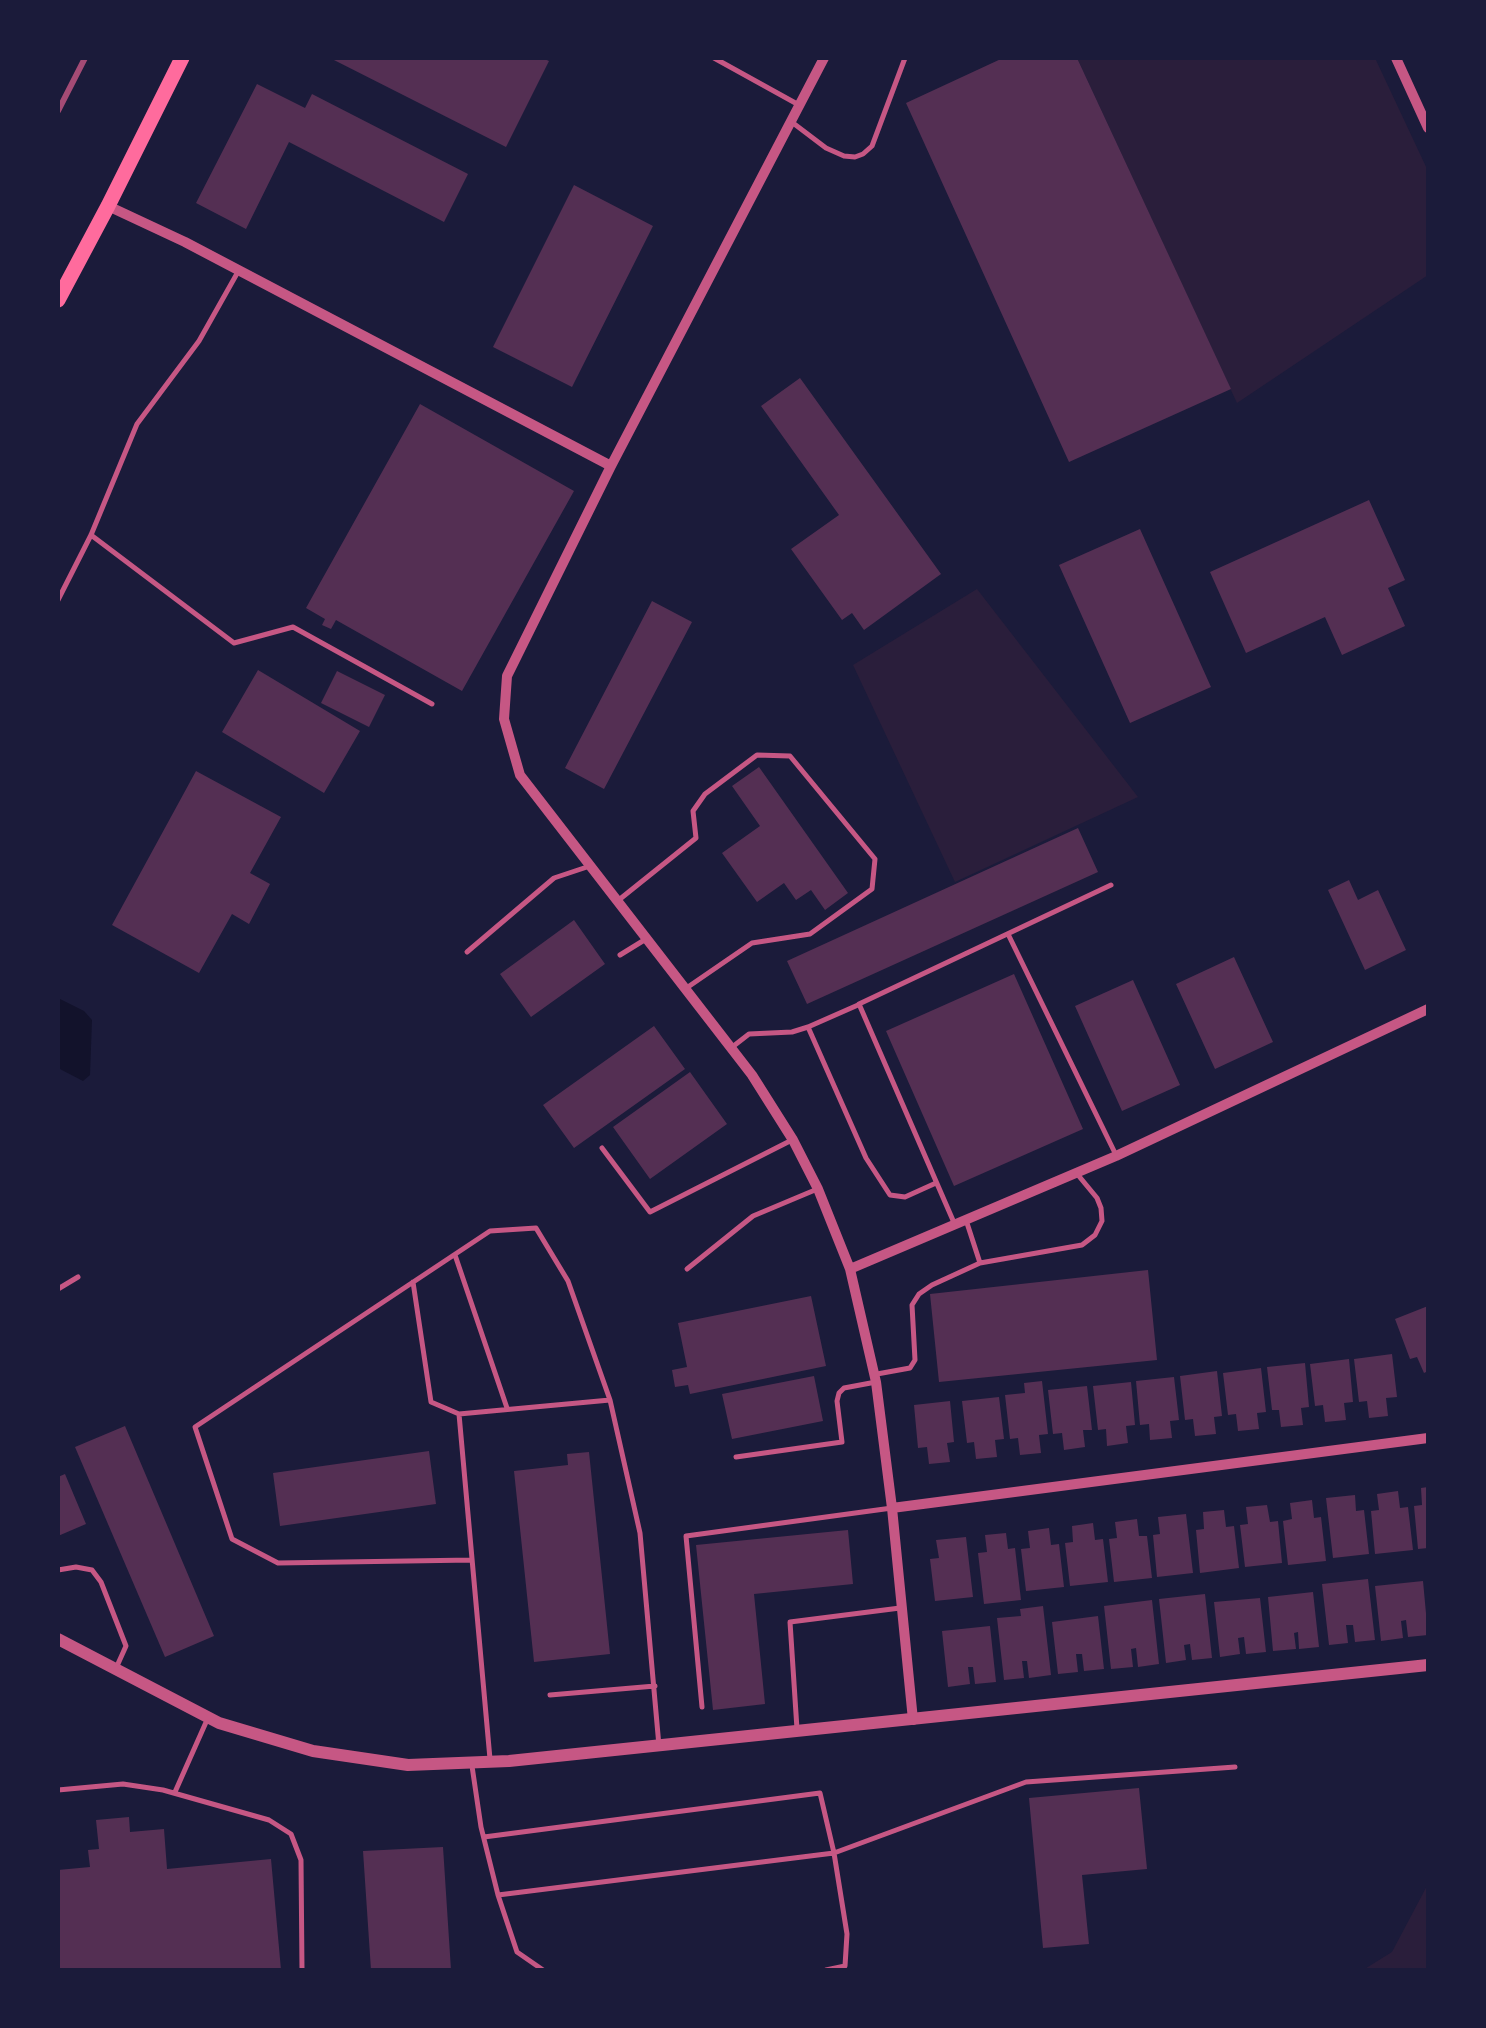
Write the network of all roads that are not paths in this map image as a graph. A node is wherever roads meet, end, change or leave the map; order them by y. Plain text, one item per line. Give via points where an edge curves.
1 (182, 58) edge
2 (714, 58) edge
3 (824, 58) edge
4 (906, 58) edge
5 (1396, 58) edge
6 (800, 105) junction
7 (791, 122) junction
8 (1428, 128) edge
9 (108, 206) junction
10 (238, 270) junction
11 (58, 300) edge
12 (611, 466) junction
13 (91, 534) junction
14 (58, 600) edge
15 (432, 704) dead end
16 (590, 866) junction
17 (1111, 885) dead end
18 (617, 901) junction
19 (1007, 933) junction
20 (646, 940) junction
21 (467, 952) dead end
22 (620, 954) dead end
23 (686, 988) junction
24 (858, 1004) junction
25 (1428, 1009) edge
26 (808, 1027) junction
27 (731, 1048) junction
28 (793, 1140) junction
29 (602, 1148) dead end
30 (1116, 1156) junction
31 (1076, 1173) junction
32 (936, 1183) junction
33 (818, 1189) junction
34 (960, 1222) junction
35 (454, 1255) junction
36 (980, 1263) junction
37 (688, 1269) dead end
38 (850, 1269) junction
39 (78, 1278) dead end
40 (413, 1282) junction
41 (58, 1289) edge
42 (875, 1378) junction
43 (610, 1400) junction
44 (507, 1409) junction
45 (458, 1414) junction
46 (1428, 1438) edge
47 (736, 1458) dead end
48 (892, 1508) junction
49 (472, 1560) junction
50 (58, 1570) edge
51 (902, 1608) junction
52 (58, 1639) edge
53 (1428, 1665) edge
54 (115, 1669) junction
55 (655, 1686) junction
56 (550, 1695) dead end
57 (702, 1708) dead end
58 (208, 1717) junction
59 (914, 1720) junction
60 (797, 1732) junction
61 (659, 1746) junction
62 (490, 1762) junction
63 (472, 1763) junction
64 (1236, 1768) dead end
65 (58, 1790) edge
66 (174, 1793) junction
67 (484, 1837) junction
68 (834, 1853) junction
69 (498, 1895) junction
70 (302, 1970) edge
71 (542, 1970) edge
72 (826, 1970) edge

1 - 9 main road
2 - 6 lane
3 - 6 street
4 - 7 lane via 864,154 844,156
5 - 8 street
6 - 7 street
7 - 12 street
9 - 10 street
9 - 11 main road
10 - 12 street
10 - 13 lane via 199,341 137,424
12 - 16 street via 507,676 504,719 520,775
13 - 14 lane
13 - 15 lane via 234,643 293,628
16 - 18 street
16 - 21 lane via 554,878
17 - 19 lane
18 - 20 street
18 - 23 lane via 696,838 693,811 705,794 756,756 790,756 875,859 872,889 810,934 752,943
19 - 24 lane
19 - 30 lane
20 - 22 lane
20 - 23 street
23 - 27 street
24 - 26 lane
24 - 32 lane
25 - 30 street
26 - 27 lane via 749,1034
26 - 32 lane via 866,1158 890,1194 906,1197
27 - 28 street
28 - 29 lane via 650,1212
28 - 33 street
30 - 31 street
31 - 34 street
31 - 36 lane via 1098,1198 1102,1220 1095,1235 1082,1245
32 - 34 lane
33 - 37 lane via 753,1216
33 - 38 street
34 - 36 lane
34 - 38 street
35 - 40 lane
35 - 43 lane via 490,1232 536,1228 568,1281
35 - 44 lane
36 - 42 lane via 918,1294 912,1305 915,1360 910,1368
38 - 42 street
39 - 41 lane
40 - 45 lane via 430,1402
40 - 49 lane via 195,1428 232,1539 278,1563
42 - 47 lane via 840,1392 842,1442
42 - 48 street
43 - 44 lane
43 - 55 lane via 640,1533
44 - 45 lane
45 - 49 lane
46 - 48 street
48 - 51 street
48 - 57 lane via 686,1536
49 - 62 lane
50 - 54 lane via 92,1570 102,1582 126,1646
51 - 59 street
51 - 60 lane via 790,1622
52 - 54 street
53 - 59 street
54 - 58 street
55 - 56 lane
55 - 61 lane
58 - 63 street via 313,1751 408,1765
58 - 66 lane
59 - 60 street
60 - 61 street
61 - 62 street
62 - 63 street
63 - 67 lane
64 - 68 lane via 1026,1782
65 - 66 lane via 123,1784
66 - 70 lane via 269,1820 291,1834 300,1860
67 - 68 lane via 820,1792
67 - 69 lane
68 - 69 lane
68 - 72 lane via 847,1934 845,1966
69 - 71 lane via 516,1952

